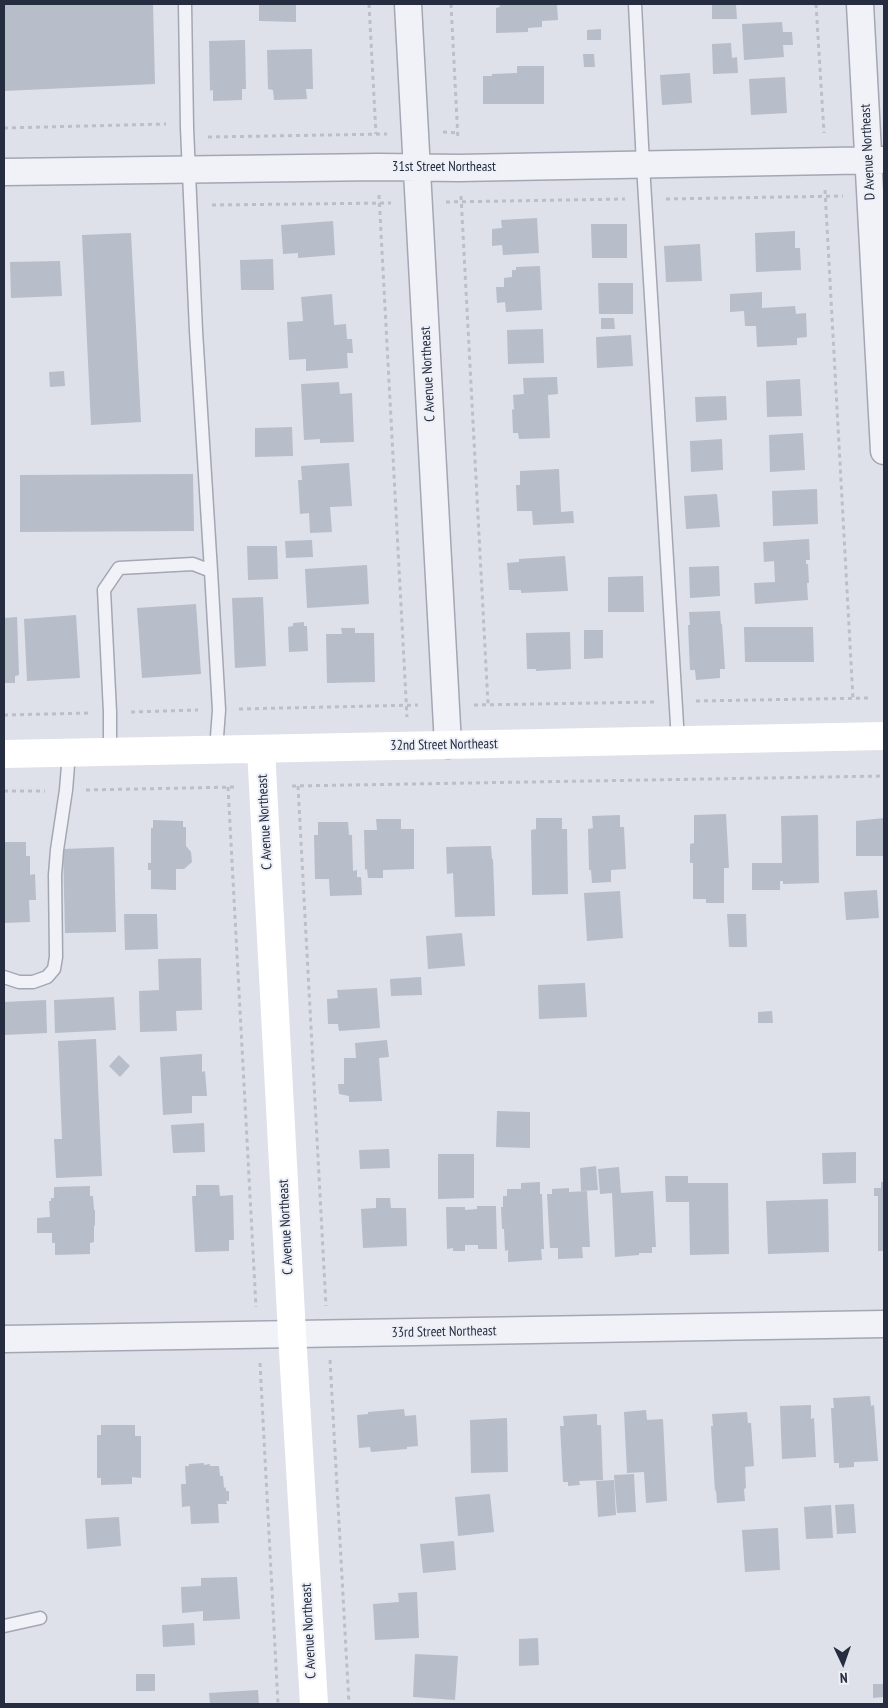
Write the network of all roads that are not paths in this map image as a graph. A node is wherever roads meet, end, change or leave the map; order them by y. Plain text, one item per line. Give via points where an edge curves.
1 (185, 4) edge
2 (408, 4) edge
3 (635, 4) edge
4 (860, 4) edge
5 (876, 160) edge
6 (642, 165) junction
7 (417, 168) junction
8 (190, 170) junction
9 (4, 172) edge
10 (884, 451) edge
11 (211, 571) junction
12 (884, 736) edge
13 (678, 740) junction
14 (448, 745) junction
15 (261, 749) junction
16 (216, 750) junction
17 (110, 752) junction
18 (69, 753) junction
19 (4, 754) edge
20 (4, 977) edge
21 (884, 1324) edge
22 (292, 1334) junction
23 (4, 1339) edge
24 (40, 1618) dead end
25 (4, 1626) edge
26 (314, 1704) edge

1 - 8 lane
2 - 7 street, C Avenue Northeast
3 - 6 lane
4 - 5 street, D Avenue Northeast
5 - 6 street, 31st Street Northeast
5 - 10 street, D Avenue Northeast
6 - 7 street, 31st Street Northeast
6 - 13 lane
7 - 8 street, 31st Street Northeast
7 - 14 street, C Avenue Northeast
8 - 9 street, 31st Street Northeast
8 - 11 lane
11 - 16 lane via 219,710
11 - 17 lane via 193,564 119,568 104,590
12 - 13 street, 32nd Street Northeast
13 - 14 street, 32nd Street Northeast
14 - 15 street, 32nd Street Northeast
15 - 16 street, 32nd Street Northeast
15 - 22 street, C Avenue Northeast
16 - 17 street, 32nd Street Northeast
17 - 18 street, 32nd Street Northeast
18 - 19 street, 32nd Street Northeast
18 - 20 lane via 54,875 54,969 33,982
21 - 22 street, 33rd Street Northeast
22 - 23 street, 33rd Street Northeast
22 - 26 street, C Avenue Northeast
24 - 25 lane

